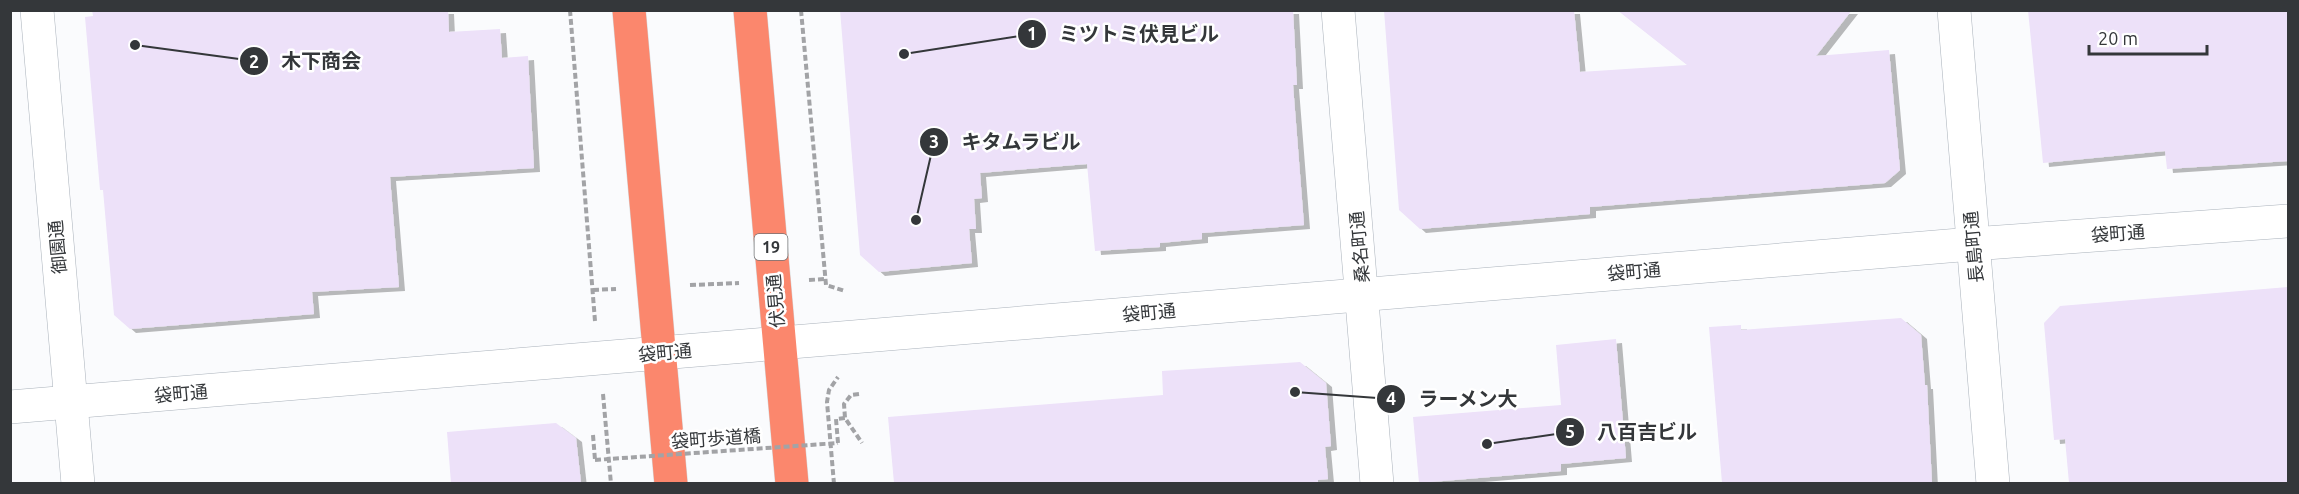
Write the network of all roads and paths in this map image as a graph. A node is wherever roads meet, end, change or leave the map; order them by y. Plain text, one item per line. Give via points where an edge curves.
1 (37, 10) edge
2 (570, 10) edge
3 (629, 10) edge
4 (750, 10) edge
5 (801, 10) edge
6 (1338, 10) edge
7 (1954, 10) edge
8 (2289, 221) edge
9 (1972, 244) junction
10 (825, 279) junction
11 (774, 282) junction
12 (654, 287) junction
13 (593, 290) junction
14 (845, 291) dead end
15 (1363, 294) junction
16 (595, 312) dead end
17 (779, 343) junction
18 (660, 352) junction
19 (840, 371) dead end
20 (859, 394) dead end
21 (70, 403) junction
22 (10, 407) edge
23 (604, 412) dead end
24 (845, 418) junction
25 (593, 435) dead end
26 (862, 443) dead end
27 (78, 483) edge
28 (611, 483) edge
29 (671, 483) edge
30 (792, 483) edge
31 (834, 483) edge
32 (1377, 483) edge
33 (1993, 483) edge

1 - 21 street, 御園通
2 - 13 path
3 - 12 highway
4 - 11 highway, 伏見通 / 19
5 - 10 path
6 - 15 street, 桑名町通
7 - 9 street, 長島町通
8 - 9 street, 袋町通
9 - 15 street, 袋町通
9 - 33 street, 長島町通
10 - 11 path
10 - 14 path via 826,285
11 - 12 path
11 - 17 highway, 伏見通 / 19
12 - 13 path
12 - 18 highway
13 - 16 path
15 - 17 street, 袋町通
15 - 32 street, 桑名町通
17 - 18 street, 袋町通
17 - 30 highway, 伏見通 / 19
18 - 21 street, 袋町通
18 - 29 highway
19 - 31 path via 829,390 828,402
20 - 24 path via 846,399
21 - 22 street, 袋町通
21 - 27 street, 御園通
23 - 28 path
24 - 25 path, 袋町歩道橋, bridge via 836,419 838,443 595,460
24 - 26 path

